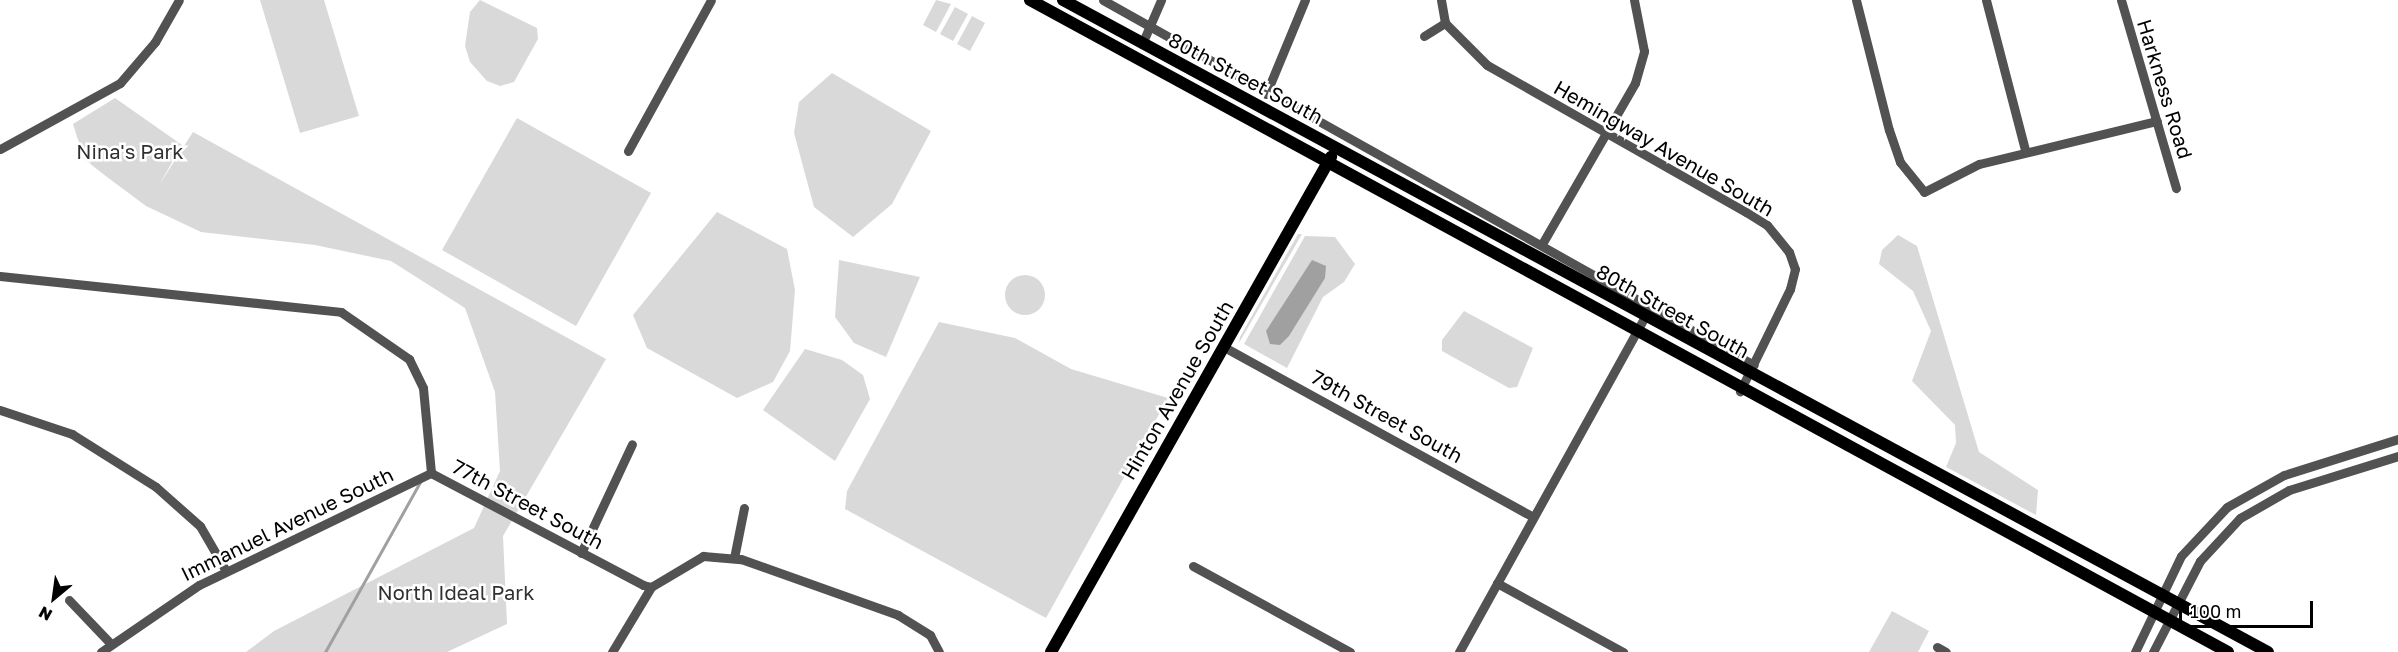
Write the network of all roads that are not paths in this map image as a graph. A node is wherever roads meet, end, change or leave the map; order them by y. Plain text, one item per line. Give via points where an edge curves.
1 (179, 0) edge
2 (711, 0) edge
3 (1030, 0) edge
4 (1063, 0) edge
5 (1103, 0) edge
6 (1161, 0) edge
7 (1305, 0) edge
8 (1441, 0) edge
9 (1634, 0) edge
10 (1856, 0) edge
11 (1986, 0) edge
12 (2121, 0) edge
13 (1445, 23) junction
14 (1152, 26) junction
15 (1424, 36) dead end
16 (1142, 44) junction
17 (1266, 94) junction
18 (2157, 121) junction
19 (1605, 135) junction
20 (0, 148) edge
21 (1336, 148) junction
22 (2025, 150) junction
23 (628, 151) dead end
24 (1328, 163) junction
25 (2176, 188) dead end
26 (1542, 244) junction
27 (0, 276) edge
28 (1644, 318) junction
29 (1636, 333) junction
30 (1224, 346) junction
31 (1752, 370) junction
32 (1740, 391) junction
33 (0, 410) edge
34 (2398, 440) edge
35 (632, 444) dead end
36 (2398, 456) edge
37 (432, 473) junction
38 (744, 508) dead end
39 (1533, 517) junction
40 (580, 552) junction
41 (734, 558) junction
42 (1193, 566) dead end
43 (226, 571) junction
44 (1497, 583) junction
45 (651, 587) junction
46 (2160, 594) junction
47 (69, 600) dead end
48 (2176, 603) junction
49 (2151, 610) junction
50 (2167, 619) junction
51 (111, 644) junction
52 (101, 652) edge
53 (612, 652) edge
54 (939, 652) edge
55 (1051, 652) edge
56 (1350, 652) edge
57 (1459, 652) edge
58 (1623, 652) edge
59 (2135, 652) edge
60 (2153, 652) edge
61 (2228, 652) edge
62 (2268, 652) edge

1 - 20 street via 155,42 120,83
2 - 23 street
3 - 24 main road, 80th Street South
4 - 16 main road, 80th Street South
5 - 14 street, 80th Street South
6 - 14 street
7 - 17 street
8 - 13 street
9 - 19 street via 1644,51 1635,83
10 - 22 street via 1892,140 1900,162 1924,192 1957,171
11 - 22 street
12 - 18 street, Harkness Road
13 - 15 street
13 - 19 street, Hemingway Avenue South via 1487,65
14 - 16 street
14 - 17 street, 80th Street South
16 - 21 main road, 80th Street South
17 - 26 street, 80th Street South
18 - 22 street
18 - 25 street, Harkness Road
19 - 26 street
19 - 31 street, Hemingway Avenue South via 1767,225 1789,252 1795,269 1790,289
21 - 24 main road, Hinton Avenue South
21 - 28 main road, 80th Street South
24 - 29 main road, 80th Street South
24 - 30 main road, Hinton Avenue South
26 - 31 street, 80th Street South
27 - 37 street, 77th Street South via 340,312 409,358 423,388
28 - 29 street
28 - 31 main road, 80th Street South
29 - 32 main road, 80th Street South
29 - 39 street
30 - 39 street, 79th Street South
30 - 55 main road, Hinton Avenue South
31 - 32 street, Hemingway Avenue South
31 - 46 main road, 80th Street South
32 - 49 main road, 80th Street South
33 - 43 street via 72,434 156,487 200,526
34 - 46 street via 2284,475 2244,495 2194,539
35 - 40 street
36 - 48 street via 2295,488 2256,507 2210,548
37 - 40 street, 77th Street South
37 - 43 street, Immanuel Avenue South
38 - 41 street
39 - 44 street
40 - 45 street, 77th Street South
41 - 45 street via 703,556
41 - 54 street via 910,621 930,635
42 - 56 street
43 - 51 street, Immanuel Avenue South
44 - 57 street
44 - 58 street
45 - 53 street
46 - 48 main road, 80th Street South
46 - 49 street
47 - 51 street
48 - 50 street
48 - 62 main road, 80th Street South
49 - 50 main road, 80th Street South
49 - 59 street
50 - 60 street
50 - 61 main road, 80th Street South
51 - 52 street, Immanuel Avenue South

